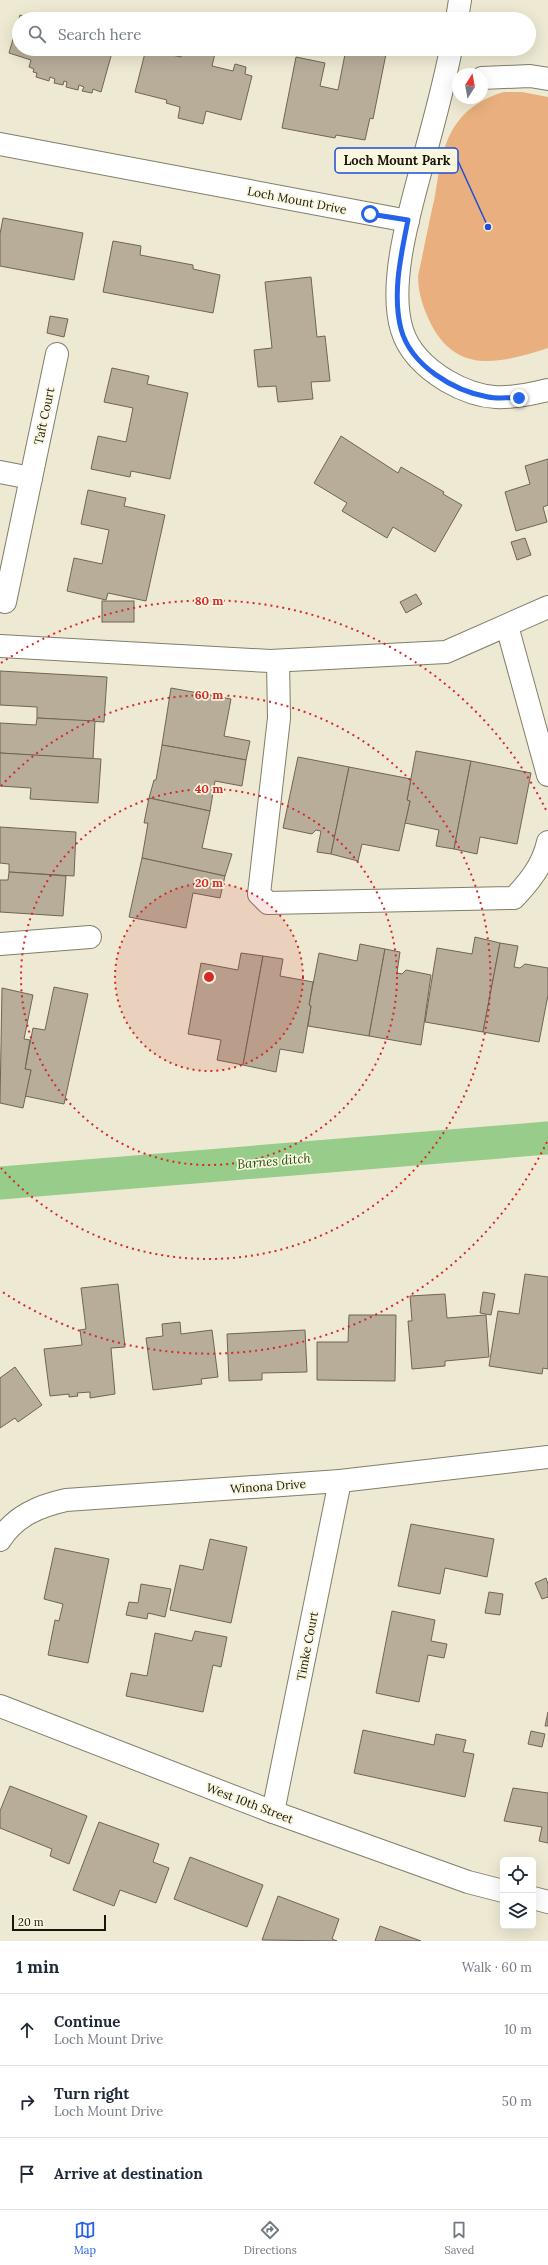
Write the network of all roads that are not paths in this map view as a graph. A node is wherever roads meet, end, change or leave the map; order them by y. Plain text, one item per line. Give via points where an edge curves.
1 (460, 0) edge
2 (458, 12) edge
3 (451, 56) edge
4 (488, 78) edge
5 (452, 79) edge
6 (548, 79) edge
7 (0, 144) edge
8 (408, 220) junction
9 (56, 354) dead end
10 (548, 390) edge
11 (0, 472) edge
12 (31, 478) junction
13 (4, 602) dead end
14 (548, 607) edge
15 (507, 626) junction
16 (0, 646) edge
17 (278, 660) junction
18 (548, 776) edge
19 (548, 842) edge
20 (90, 937) dead end
21 (0, 944) edge
22 (548, 1457) edge
23 (340, 1481) junction
24 (0, 1540) edge
25 (0, 1706) edge
26 (273, 1812) junction
27 (500, 1890) edge
28 (536, 1899) edge
29 (548, 1902) edge

1 - 2 street
3 - 5 street
4 - 6 street via 530,76
5 - 8 street
7 - 8 street, Loch Mount Drive
8 - 10 street via 398,295 401,330 428,370 464,391 490,397 519,398
9 - 12 street, Taft Court
11 - 12 street
12 - 13 street, Taft Court
14 - 15 street
15 - 17 street via 446,652
15 - 18 street
16 - 17 street
17 - 19 street via 279,718 259,894 268,903 514,898 532,880
20 - 21 street
22 - 23 street, Winona Drive
23 - 24 street, Winona Drive via 66,1500 28,1513 15,1522
23 - 26 street, Timke Court
25 - 26 street, West 10th Street
26 - 27 street, West 10th Street via 468,1882
28 - 29 street

